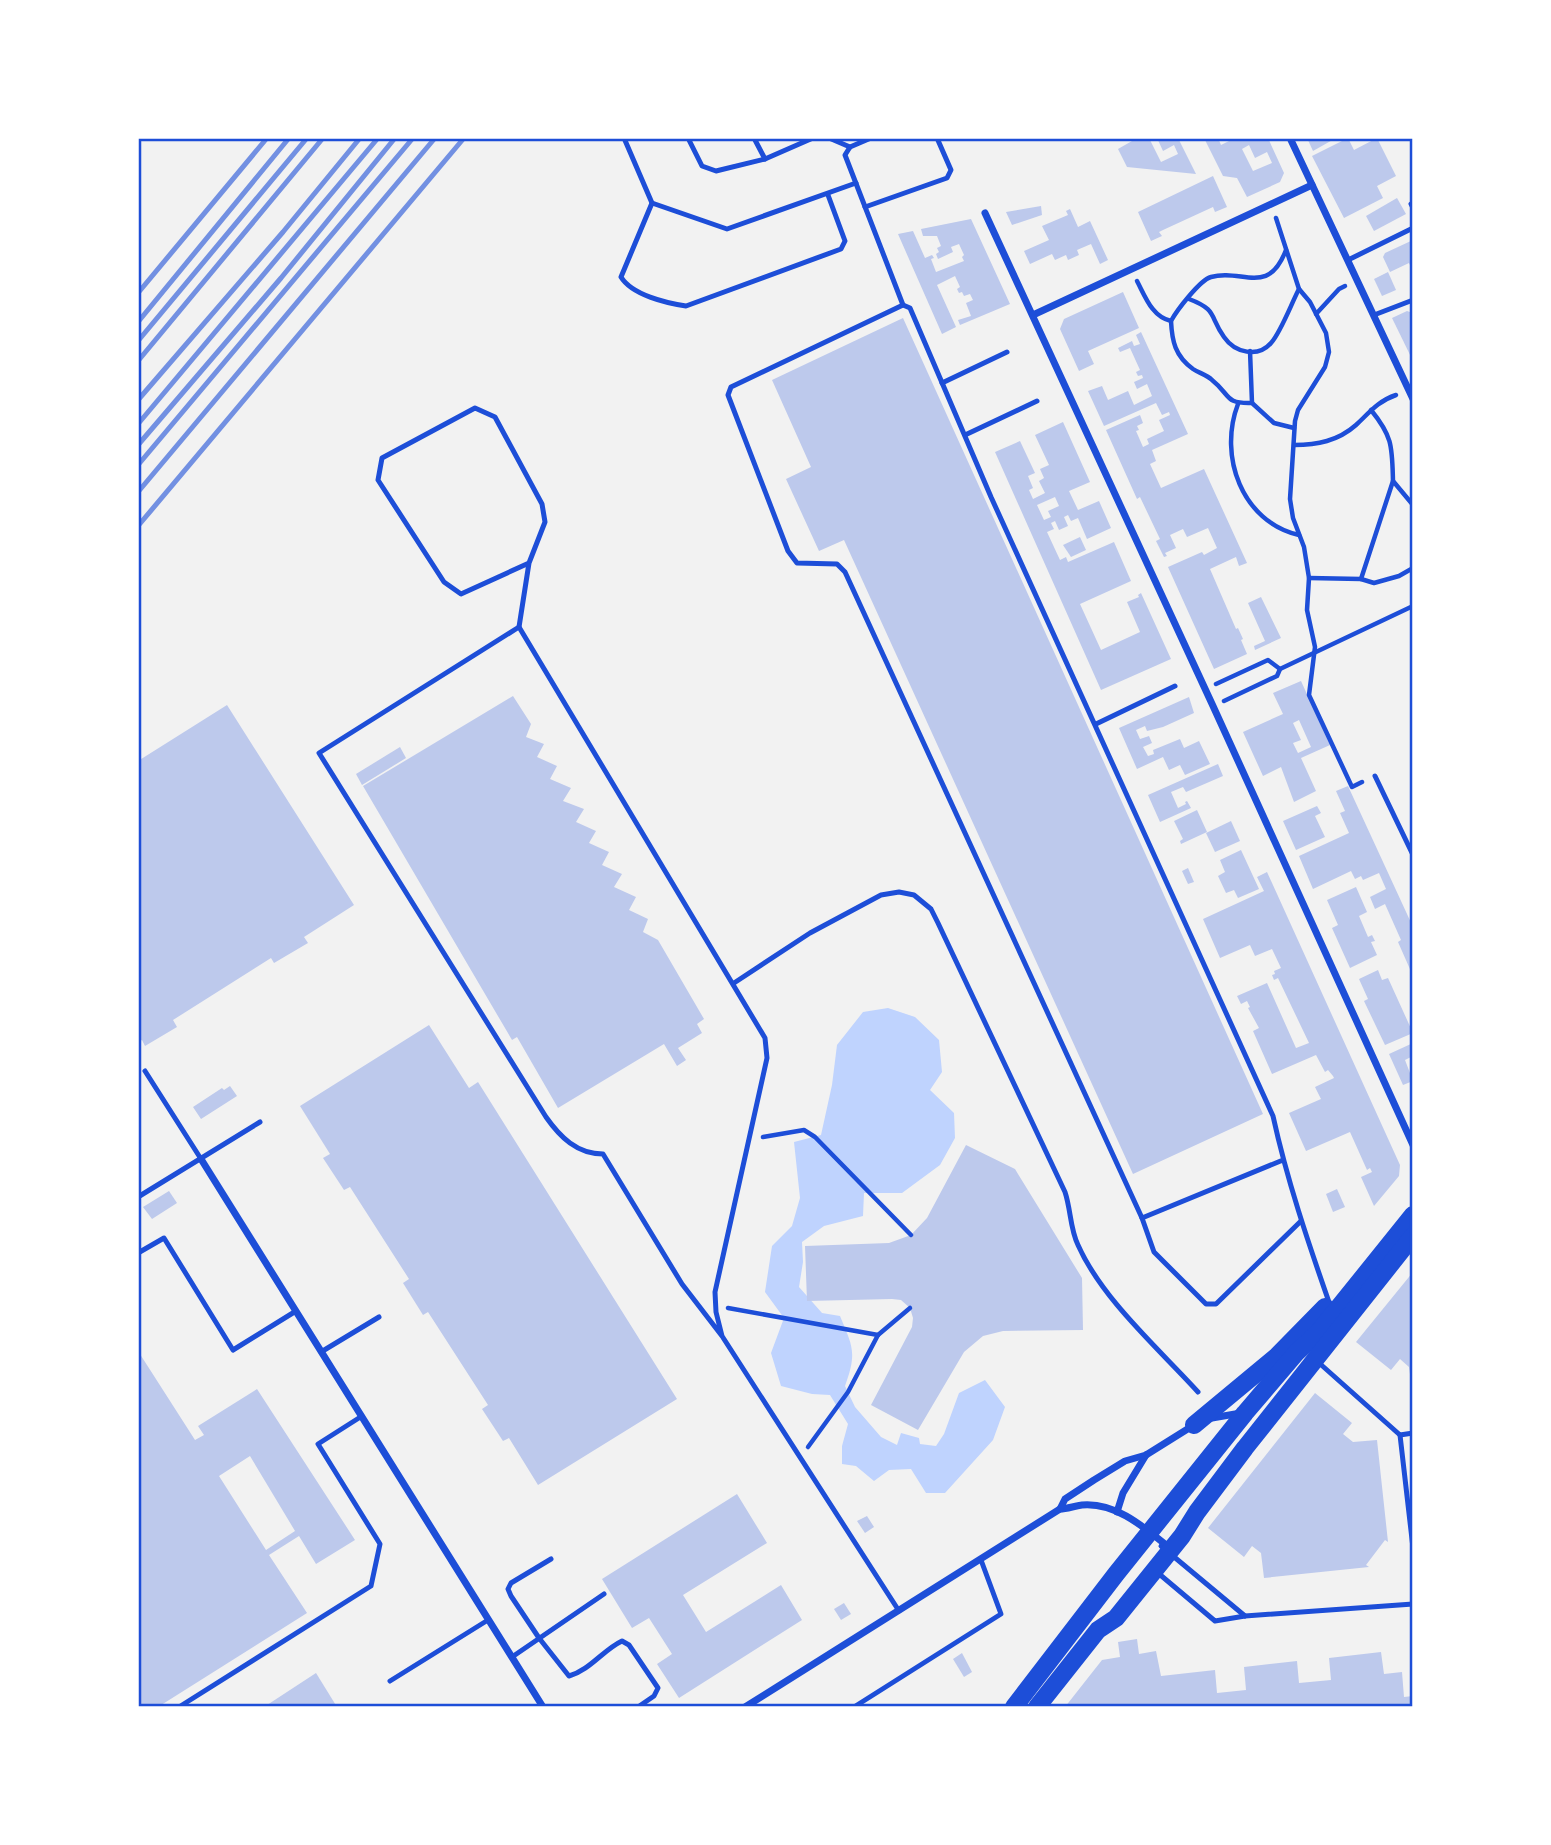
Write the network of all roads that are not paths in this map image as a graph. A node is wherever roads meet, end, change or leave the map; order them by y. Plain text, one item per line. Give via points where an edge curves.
1 (624, 138) edge
2 (688, 138) edge
3 (754, 138) edge
4 (813, 138) edge
5 (829, 138) edge
6 (870, 138) edge
7 (937, 138) edge
8 (1290, 138) edge
9 (850, 147) junction
10 (765, 159) junction
11 (856, 183) junction
12 (1312, 185) junction
13 (828, 195) junction
14 (652, 203) junction
15 (865, 207) junction
16 (985, 213) dead end
17 (1413, 228) edge
18 (1348, 260) junction
19 (1413, 300) edge
20 (903, 305) junction
21 (1033, 315) junction
22 (1374, 315) junction
23 (1007, 352) dead end
24 (942, 383) junction
25 (1411, 395) edge
26 (1037, 401) dead end
27 (965, 435) junction
28 (529, 563) junction
29 (519, 627) junction
30 (1175, 686) dead end
31 (1096, 724) junction
32 (1375, 776) road end
33 (1413, 855) edge
34 (734, 983) junction
35 (145, 1071) dead end
36 (260, 1122) dead end
37 (1413, 1144) edge
38 (201, 1159) junction
39 (1283, 1160) junction
40 (138, 1197) edge
41 (1413, 1215) edge
42 (1142, 1218) junction
43 (1301, 1221) junction
44 (1413, 1236) edge
45 (138, 1253) edge
46 (1331, 1309) junction
47 (296, 1311) junction
48 (379, 1317) dead end
49 (722, 1336) junction
50 (321, 1352) junction
51 (1316, 1360) junction
52 (1198, 1392) dead end
53 (1245, 1413) junction
54 (362, 1416) junction
55 (1194, 1424) junction
56 (1413, 1433) edge
57 (1400, 1435) junction
58 (1146, 1454) junction
59 (1060, 1509) junction
60 (1117, 1512) junction
61 (1163, 1545) junction
62 (1413, 1548) edge
63 (551, 1559) dead end
64 (981, 1560) junction
65 (1154, 1570) junction
66 (604, 1594) dead end
67 (1413, 1604) edge
68 (899, 1611) junction
69 (1245, 1616) junction
70 (488, 1620) junction
71 (1098, 1630) junction
72 (539, 1639) junction
73 (512, 1657) junction
74 (390, 1681) dead end
75 (179, 1707) edge
76 (543, 1707) edge
77 (638, 1707) edge
78 (745, 1707) edge
79 (855, 1707) edge
80 (1014, 1707) edge
81 (1037, 1707) edge

1 - 14 lane
2 - 10 lane via 702,166 716,172
3 - 10 lane
4 - 10 lane
5 - 9 lane
6 - 9 lane
7 - 15 lane via 951,170 947,178
8 - 12 street
9 - 11 lane via 845,155
11 - 13 lane
11 - 15 lane
12 - 18 street
12 - 21 street
13 - 14 lane via 727,229
13 - 14 lane via 845,241 841,248 686,306 626,285 621,277
15 - 20 lane
16 - 21 street
17 - 18 lane
18 - 22 street
19 - 22 lane
20 - 24 lane via 910,308
20 - 42 lane via 731,387 728,395 788,551 797,563 837,564 845,572
21 - 37 street
22 - 25 street
23 - 24 lane
24 - 27 lane
26 - 27 lane
27 - 31 lane
28 - 28 lane via 545,522 542,504 495,417 475,408 382,458 378,480 444,582 461,594
28 - 29 lane
29 - 34 lane
29 - 49 lane via 319,753 546,1117 573,1146 603,1154 682,1284
30 - 31 lane
31 - 39 lane via 1273,1115
32 - 33 lane
34 - 49 lane via 768,1048 715,1292
34 - 52 lane via 872,898 899,892 926,903 1065,1192 1075,1239 1085,1259 1106,1292
35 - 38 lane
36 - 38 lane
38 - 40 lane
38 - 47 street
39 - 42 lane
39 - 43 lane
41 - 46 main road
42 - 43 lane via 1154,1252 1206,1304 1216,1304
43 - 46 lane
44 - 51 main road
45 - 47 lane via 164,1238 233,1350
46 - 53 main road via 1318,1333
46 - 55 main road
47 - 50 street
48 - 50 lane
49 - 68 lane
50 - 54 street
51 - 57 lane
51 - 61 main road
53 - 55 street
53 - 61 main road
54 - 70 street
54 - 75 lane via 318,1444 380,1544 371,1586
55 - 58 street
56 - 57 lane
57 - 62 lane
58 - 59 street via 1094,1480 1066,1499
58 - 60 street
59 - 60 street via 1083,1505
59 - 64 street
60 - 61 street
61 - 65 main road
61 - 69 lane
61 - 71 main road
61 - 80 main road
63 - 72 lane via 508,1589
64 - 68 street
64 - 79 lane via 1002,1614
65 - 69 lane via 1215,1620
65 - 71 main road via 1116,1618
66 - 72 lane
67 - 69 lane
68 - 78 street
70 - 73 street
70 - 74 lane
71 - 81 main road
72 - 73 lane
72 - 77 lane via 569,1676 613,1645 622,1641 629,1645 658,1688
73 - 76 street

